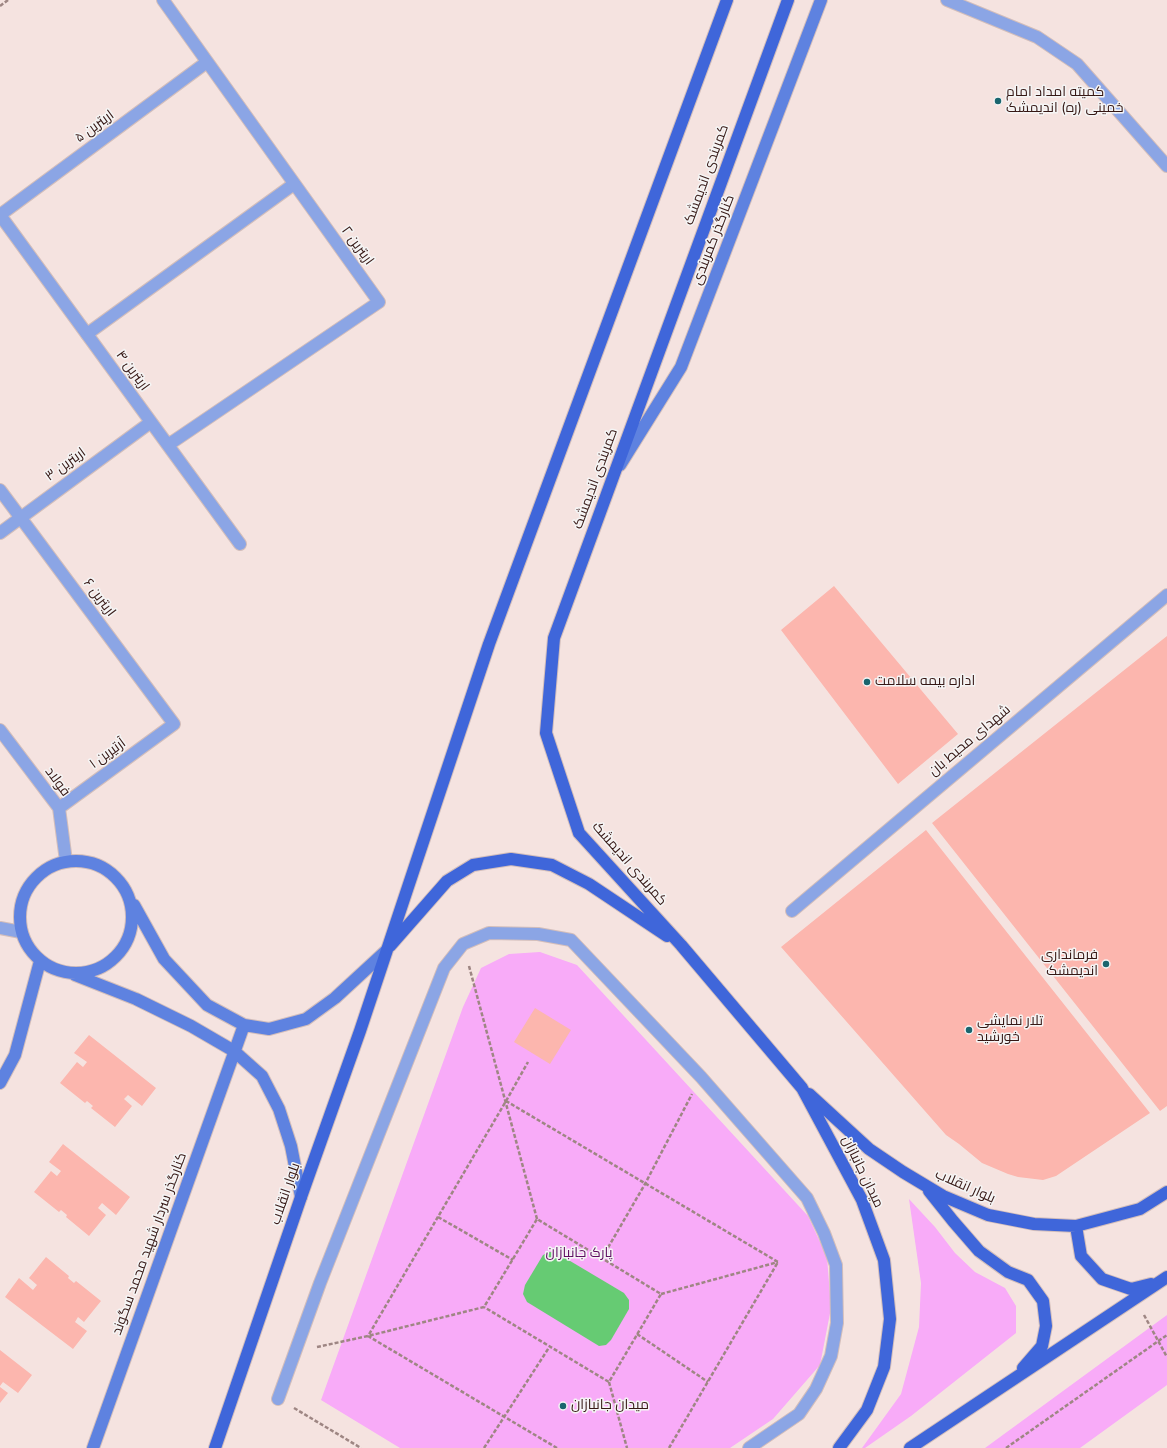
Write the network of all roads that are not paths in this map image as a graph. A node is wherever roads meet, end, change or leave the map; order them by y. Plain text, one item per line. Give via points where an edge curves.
1 (163, 0) edge
2 (727, 0) edge
3 (788, 0) edge
4 (821, 0) edge
5 (946, 0) edge
6 (207, 62) junction
7 (1167, 166) edge
8 (294, 184) junction
9 (0, 215) edge
10 (87, 334) junction
11 (151, 422) junction
12 (168, 445) junction
13 (612, 478) junction
14 (0, 490) edge
15 (21, 518) junction
16 (0, 533) edge
17 (240, 544) dead end
18 (1167, 595) edge
19 (174, 724) joint
20 (0, 730) edge
21 (59, 808) junction
22 (66, 861) junction
23 (129, 897) junction
24 (792, 911) dead end
25 (0, 928) edge
26 (21, 932) junction
27 (681, 945) junction
28 (386, 951) junction
29 (40, 961) junction
30 (72, 974) junction
31 (244, 1025) junction
32 (234, 1051) junction
33 (0, 1083) edge
34 (802, 1088) junction
35 (924, 1184) junction
36 (1167, 1192) edge
37 (300, 1197) junction
38 (1076, 1226) junction
39 (1164, 1279) edge
40 (1013, 1380) junction
41 (278, 1399) road end
42 (218, 1447) edge
43 (93, 1448) edge
44 (750, 1448) edge
45 (839, 1448) edge
46 (910, 1448) edge

1 - 6 street, اریترین ۲
2 - 28 main road via 489,644
3 - 13 main road, کمربندی اندیمشک
4 - 13 street, کنارگذر کمربندی via 681,367
5 - 7 street via 1037,37 1077,64
6 - 8 street, اریترین ۲
6 - 9 street, اریترین ۵
8 - 10 street
8 - 12 street, اریترین ۲ via 379,302
9 - 10 street, اریترین ۴
10 - 11 street, اریترین ۴
11 - 12 street, اریترین ۴
11 - 15 street, اریترین ۳
12 - 17 street, اریترین ۴
13 - 27 main road, کمربندی اندیمشک via 554,638 546,733 579,833
14 - 15 street, اریترین ۶
15 - 16 street, اریترین ۳
15 - 19 street, اریترین ۶
18 - 24 street, شهدای محیط بان
19 - 21 street, آرتیرین ۱
20 - 21 street, فولاد
21 - 22 street, فولاد
22 - 23 street via 86,861 104,868 119,880
22 - 26 street via 48,868 33,880 23,898
23 - 30 street via 133,917 129,936 120,953 105,966 89,973
23 - 31 street via 164,959 207,1005
25 - 26 street
26 - 29 street via 29,948
27 - 28 main road via 589,884 552,865 511,859 473,865 447,881
27 - 34 main road, میدان جانبازان
28 - 31 street via 335,998 306,1019 269,1029
28 - 37 main road, بلوار انقلاب
29 - 30 street via 55,970
29 - 33 street via 15,1055
30 - 32 street via 136,999
31 - 32 street, کنارگذر سردار شهید محمد سگوند
32 - 37 street via 262,1076 279,1109 291,1146
32 - 43 street, کنارگذر سردار شهید محمد سگوند
34 - 35 main road, بلوار انقلاب via 869,1149
34 - 45 main road, میدان جانبازان via 862,1200 884,1260 890,1319 884,1367 867,1410
35 - 38 main road, بلوار انقلاب via 943,1196 988,1215 1034,1224
35 - 40 main road via 979,1250 1008,1272 1028,1280 1042,1301 1046,1326 1042,1346
36 - 38 main road, بلوار انقلاب via 1140,1209
37 - 42 main road, بلوار انقلاب
38 - 39 main road via 1081,1256 1102,1279 1131,1289
39 - 40 main road
40 - 46 main road
41 - 44 street via 323,1276 444,968 463,944 488,933 538,934 571,940 701,1077 807,1198 824,1233 836,1265 836,1323 831,1356 816,1389 799,1414

